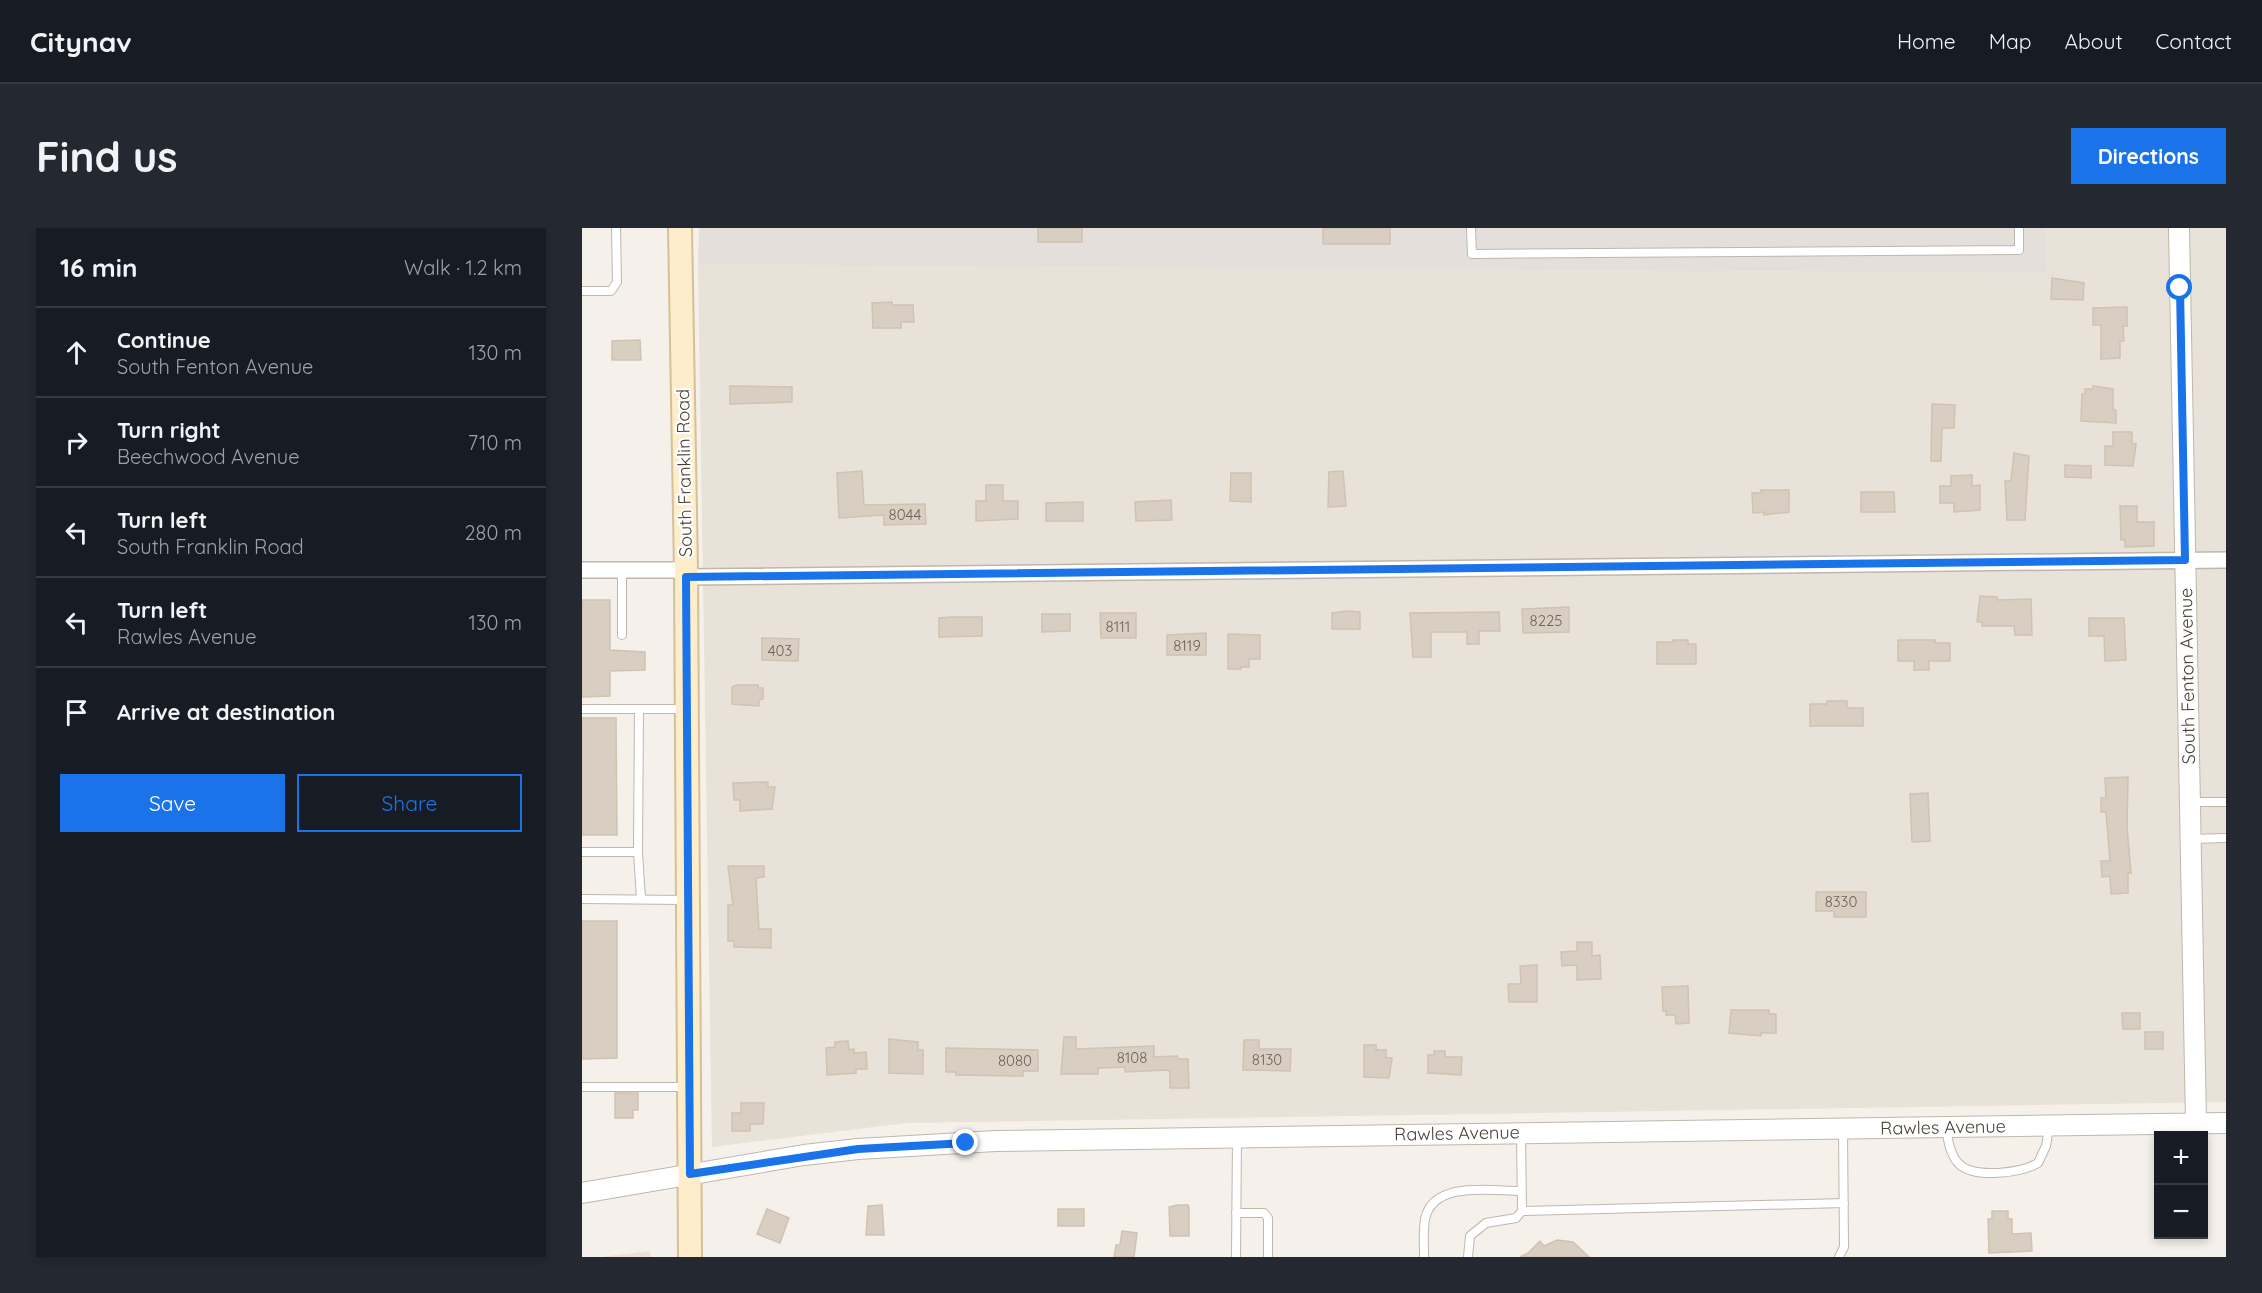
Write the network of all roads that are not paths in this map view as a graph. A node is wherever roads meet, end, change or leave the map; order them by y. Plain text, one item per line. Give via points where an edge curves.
1 (616, 228) edge
2 (680, 228) edge
3 (1471, 228) edge
4 (2019, 228) edge
5 (2179, 228) edge
6 (582, 291) edge
7 (2185, 560) junction
8 (2226, 560) edge
9 (582, 570) edge
10 (622, 570) junction
11 (686, 573) junction
12 (622, 634) dead end
13 (639, 709) junction
14 (686, 709) junction
15 (582, 710) edge
16 (2190, 802) junction
17 (2226, 802) edge
18 (2191, 838) junction
19 (2226, 838) edge
20 (582, 852) edge
21 (638, 852) junction
22 (582, 899) edge
23 (641, 899) junction
24 (688, 900) junction
25 (582, 1087) edge
26 (689, 1087) junction
27 (2196, 1123) junction
28 (2226, 1123) edge
29 (2049, 1125) junction
30 (1945, 1127) junction
31 (1844, 1128) junction
32 (1521, 1132) junction
33 (1237, 1136) junction
34 (690, 1174) junction
35 (1521, 1191) junction
36 (582, 1193) edge
37 (1844, 1203) junction
38 (1522, 1211) junction
39 (1236, 1213) junction
40 (690, 1257) edge
41 (1236, 1257) edge
42 (1268, 1257) edge
43 (1424, 1257) edge
44 (1468, 1257) edge
45 (1839, 1257) edge

1 - 6 lane via 617,282 611,291
2 - 11 main road, South Franklin Road
3 - 4 lane via 1472,254 1484,254 2019,250
5 - 7 street, South Fenton Avenue
7 - 8 street
7 - 11 street
7 - 16 street, South Fenton Avenue
9 - 10 street
10 - 11 street
10 - 12 lane
11 - 14 main road, South Franklin Road
13 - 14 lane
13 - 15 lane
13 - 21 lane
14 - 24 main road, South Franklin Road
16 - 17 lane
16 - 18 street, South Fenton Avenue
18 - 19 lane
18 - 27 street, South Fenton Avenue
20 - 21 lane
21 - 23 lane
22 - 23 lane
23 - 24 lane
24 - 26 main road, South Franklin Road
25 - 26 lane
26 - 34 main road, South Franklin Road
27 - 28 street, Rawles Avenue
27 - 29 street, Rawles Avenue
29 - 30 street, Rawles Avenue
29 - 30 lane via 2038,1163 1994,1173 1960,1165 1950,1148
30 - 31 street, Rawles Avenue
31 - 32 street, Rawles Avenue
31 - 37 lane
32 - 33 street, Rawles Avenue
32 - 35 lane
33 - 34 street, Rawles Avenue via 996,1141 858,1149
33 - 39 lane
34 - 36 street, Rawles Avenue
34 - 40 main road, South Franklin Road
35 - 38 lane
35 - 43 lane via 1444,1194 1433,1202 1425,1218
37 - 38 lane
37 - 45 lane via 1844,1247
38 - 44 lane via 1516,1218 1486,1223 1470,1236
39 - 41 lane
39 - 42 lane via 1264,1213 1268,1218

